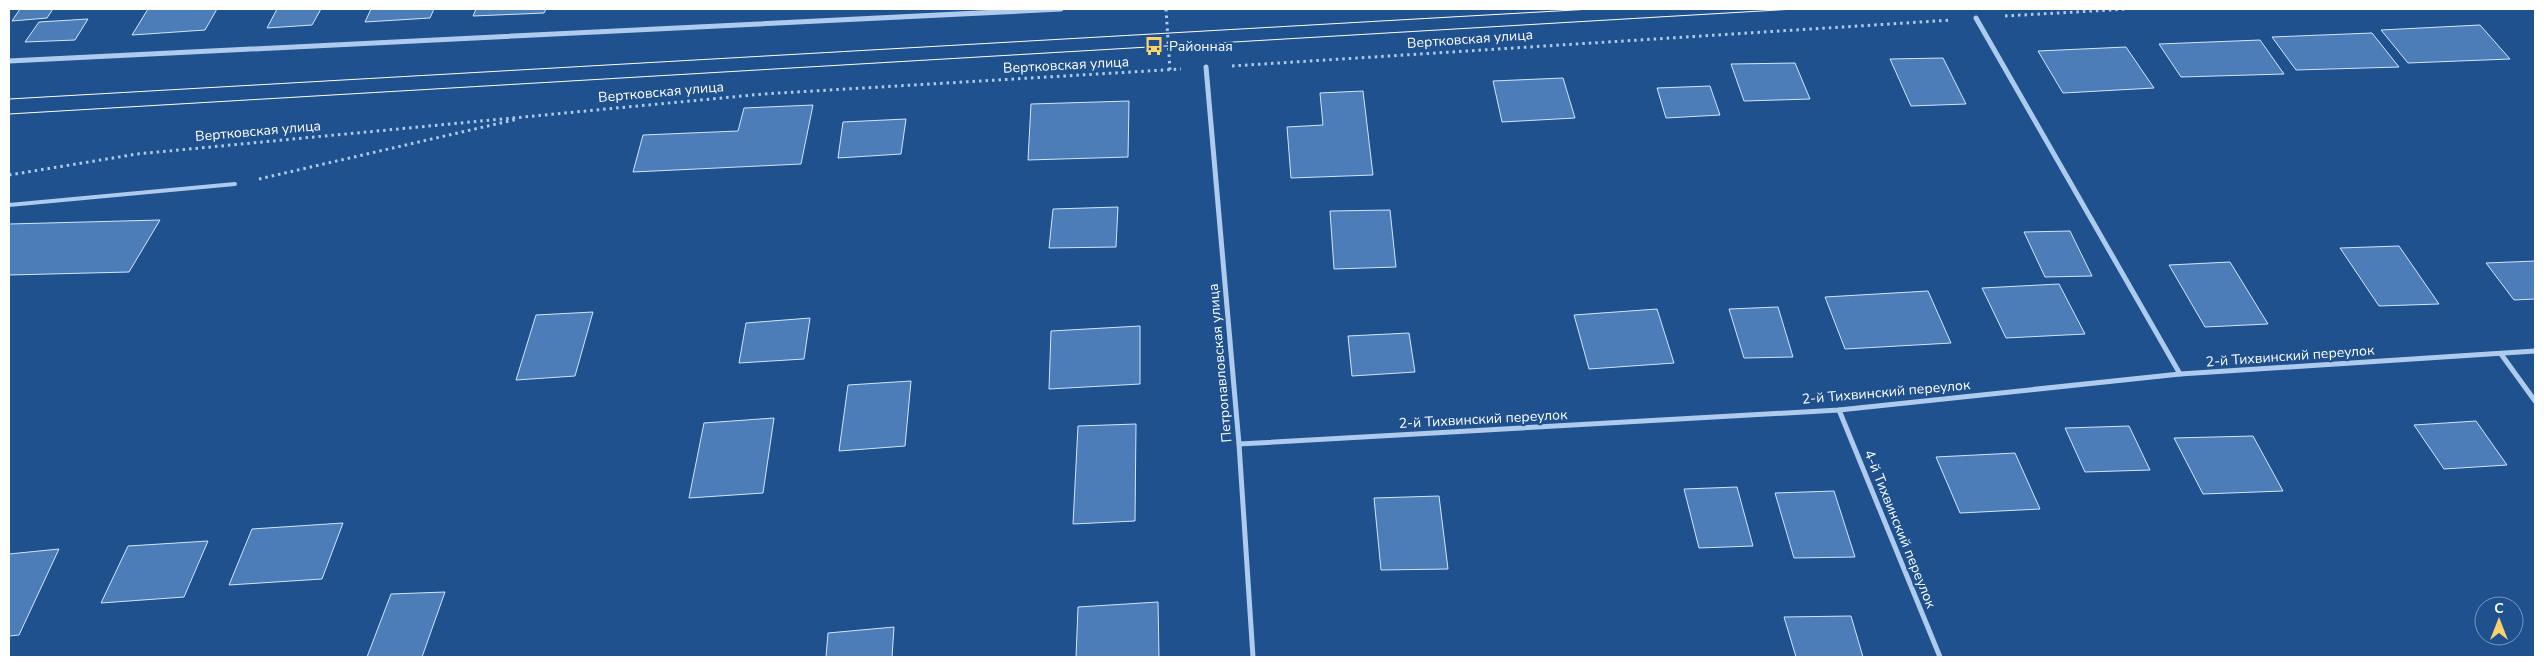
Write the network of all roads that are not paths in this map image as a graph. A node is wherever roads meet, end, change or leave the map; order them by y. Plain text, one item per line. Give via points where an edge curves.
1 (1061, 9) edge
2 (1976, 18) road end
3 (9, 61) edge
4 (1206, 67) road end
5 (235, 184) road end
6 (9, 205) edge
7 (2535, 351) edge
8 (2500, 354) junction
9 (2180, 374) junction
10 (2535, 401) edge
11 (1839, 410) junction
12 (1239, 444) junction
13 (1254, 657) edge
14 (1940, 657) edge

1 - 3 street
2 - 9 street
4 - 12 street, Петропавловская улица
5 - 6 lane
7 - 8 street, 2-й Тихвинский переулок
8 - 9 street, 2-й Тихвинский переулок
8 - 10 street
9 - 11 street, 2-й Тихвинский переулок
11 - 12 street, 2-й Тихвинский переулок
11 - 14 street, 4-й Тихвинский переулок
12 - 13 street, Петропавловская улица

